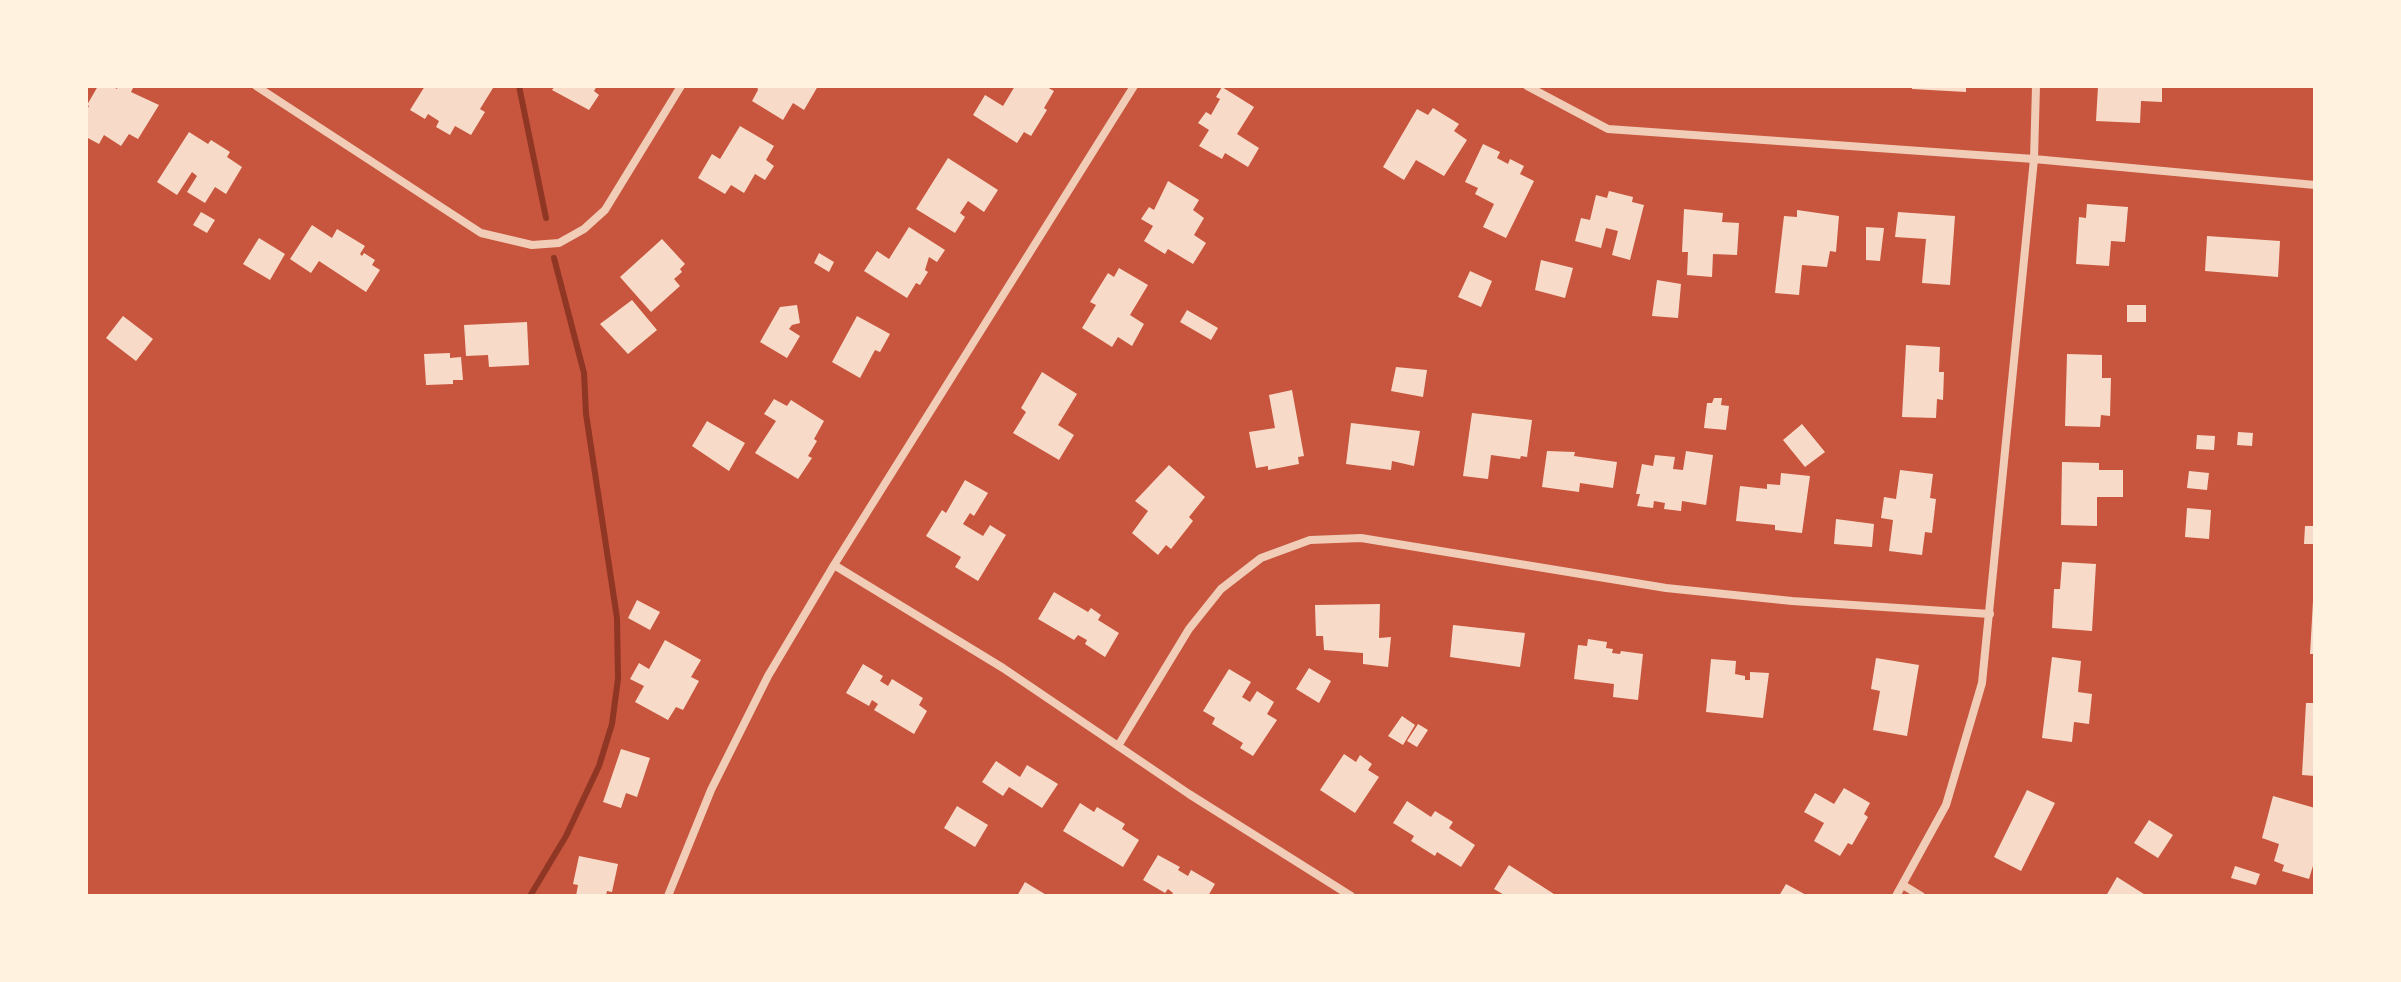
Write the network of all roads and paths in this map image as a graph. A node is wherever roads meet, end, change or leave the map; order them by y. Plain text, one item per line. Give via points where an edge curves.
1 (256, 86) edge
2 (681, 86) edge
3 (1134, 86) edge
4 (1527, 86) edge
5 (2036, 86) edge
6 (2034, 159) junction
7 (2315, 185) edge
8 (834, 565) junction
9 (1990, 614) junction
10 (1118, 746) junction
11 (1903, 885) junction
12 (668, 896) edge
13 (1351, 896) edge
14 (1896, 896) edge
15 (1921, 896) edge

1 - 2 street via 481,233 532,245 559,243 605,210
3 - 8 street
4 - 6 street via 1608,129
5 - 6 street
6 - 7 street
6 - 9 street
8 - 10 street
8 - 12 street via 768,676 711,790
9 - 10 street via 1666,588 1361,538 1310,540 1261,558 1221,589 1189,629
9 - 11 street via 1982,683 1946,805
10 - 13 street
11 - 14 street
11 - 15 street

